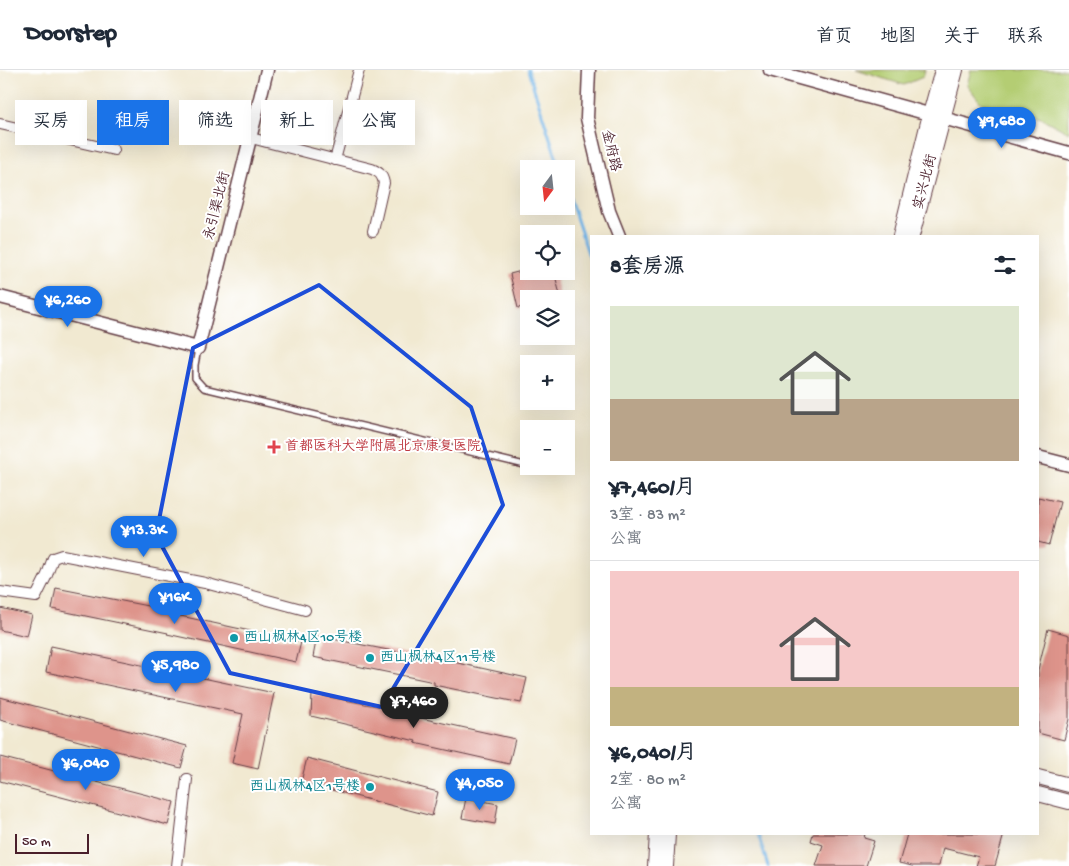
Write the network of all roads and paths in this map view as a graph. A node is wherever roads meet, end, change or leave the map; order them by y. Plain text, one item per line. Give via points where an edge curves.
1 (267, 70) edge
2 (359, 70) edge
3 (589, 70) edge
4 (770, 70) edge
5 (942, 70) edge
6 (956, 70) edge
7 (936, 116) junction
8 (0, 124) edge
9 (251, 138) joint
10 (249, 145) edge
11 (114, 150) dead end
12 (1069, 153) edge
13 (335, 160) junction
14 (373, 231) dead end
15 (619, 235) edge
16 (900, 235) edge
17 (912, 235) edge
18 (0, 297) edge
19 (198, 348) junction
20 (1039, 457) edge
21 (520, 464) edge
22 (1069, 465) edge
23 (0, 592) edge
24 (305, 610) dead end
25 (1039, 777) edge
26 (186, 779) dead end
27 (1069, 785) edge
28 (1039, 794) edge
29 (1069, 802) edge
30 (656, 835) edge
31 (668, 835) edge
32 (177, 866) edge
33 (655, 866) edge
34 (666, 866) edge

1 - 9 street, 永引渠北街
2 - 13 street
3 - 15 street, 金府路 via 587,118 609,211
4 - 7 street
5 - 7 main road, 实兴北街
6 - 7 main road, 实兴北街
7 - 12 street
7 - 16 main road, 实兴北街
7 - 17 main road, 实兴北街
8 - 11 street
9 - 13 street
10 - 19 street, 永引渠北街
13 - 14 street via 372,169 383,177
18 - 19 street
19 - 21 lane via 195,378 204,388
20 - 22 street
23 - 24 street via 36,597 53,558 62,555 205,583
25 - 27 main road
26 - 32 street
28 - 29 main road
30 - 33 main road
31 - 34 main road

